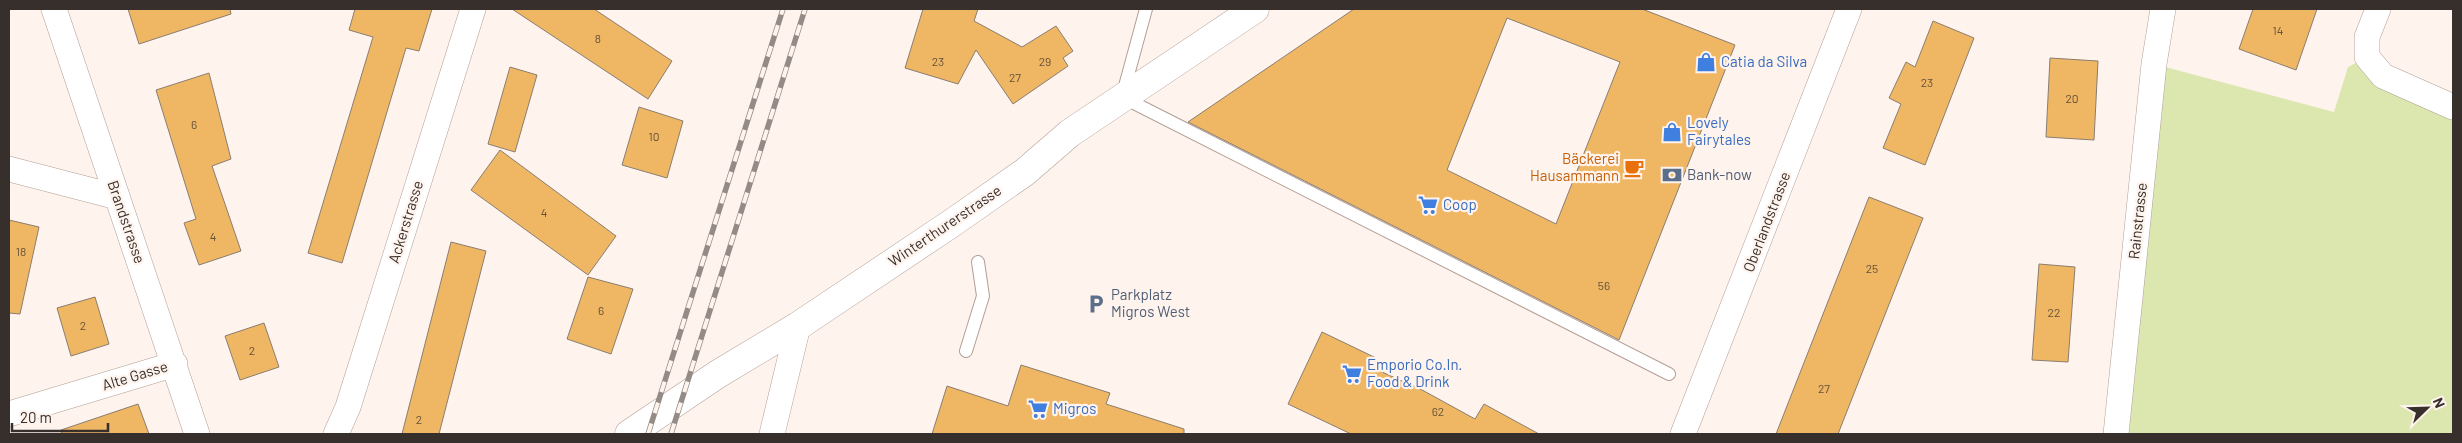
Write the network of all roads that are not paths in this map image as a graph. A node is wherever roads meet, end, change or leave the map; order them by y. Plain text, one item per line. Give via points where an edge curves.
1 (54, 9) edge
2 (473, 9) edge
3 (1146, 9) edge
4 (1255, 9) edge
5 (1849, 9) edge
6 (2163, 9) edge
7 (2378, 9) edge
8 (1122, 97) junction
9 (2453, 108) edge
10 (9, 169) edge
11 (117, 196) junction
12 (978, 262) dead end
13 (798, 326) junction
14 (966, 351) dead end
15 (175, 364) junction
16 (1670, 374) dead end
17 (9, 414) edge
18 (197, 434) edge
19 (336, 434) edge
20 (629, 434) edge
21 (772, 434) edge
22 (1683, 434) edge
23 (2116, 434) edge

1 - 11 street, Brandstrasse
2 - 19 street, Ackerstrasse via 348,407
3 - 8 lane
4 - 8 main road, Winterthurerstrasse
5 - 22 street, Oberlandstrasse
6 - 23 street, Rainstrasse via 2154,64
7 - 9 street via 2367,37 2367,58 2384,76
8 - 13 main road, Winterthurerstrasse via 1070,132 996,193
8 - 16 lane
10 - 11 street
11 - 15 street, Brandstrasse
12 - 14 lane via 983,296
13 - 20 main road, Winterthurerstrasse via 718,374
13 - 21 street
15 - 17 street, Alte Gasse
15 - 18 street, Brandstrasse

